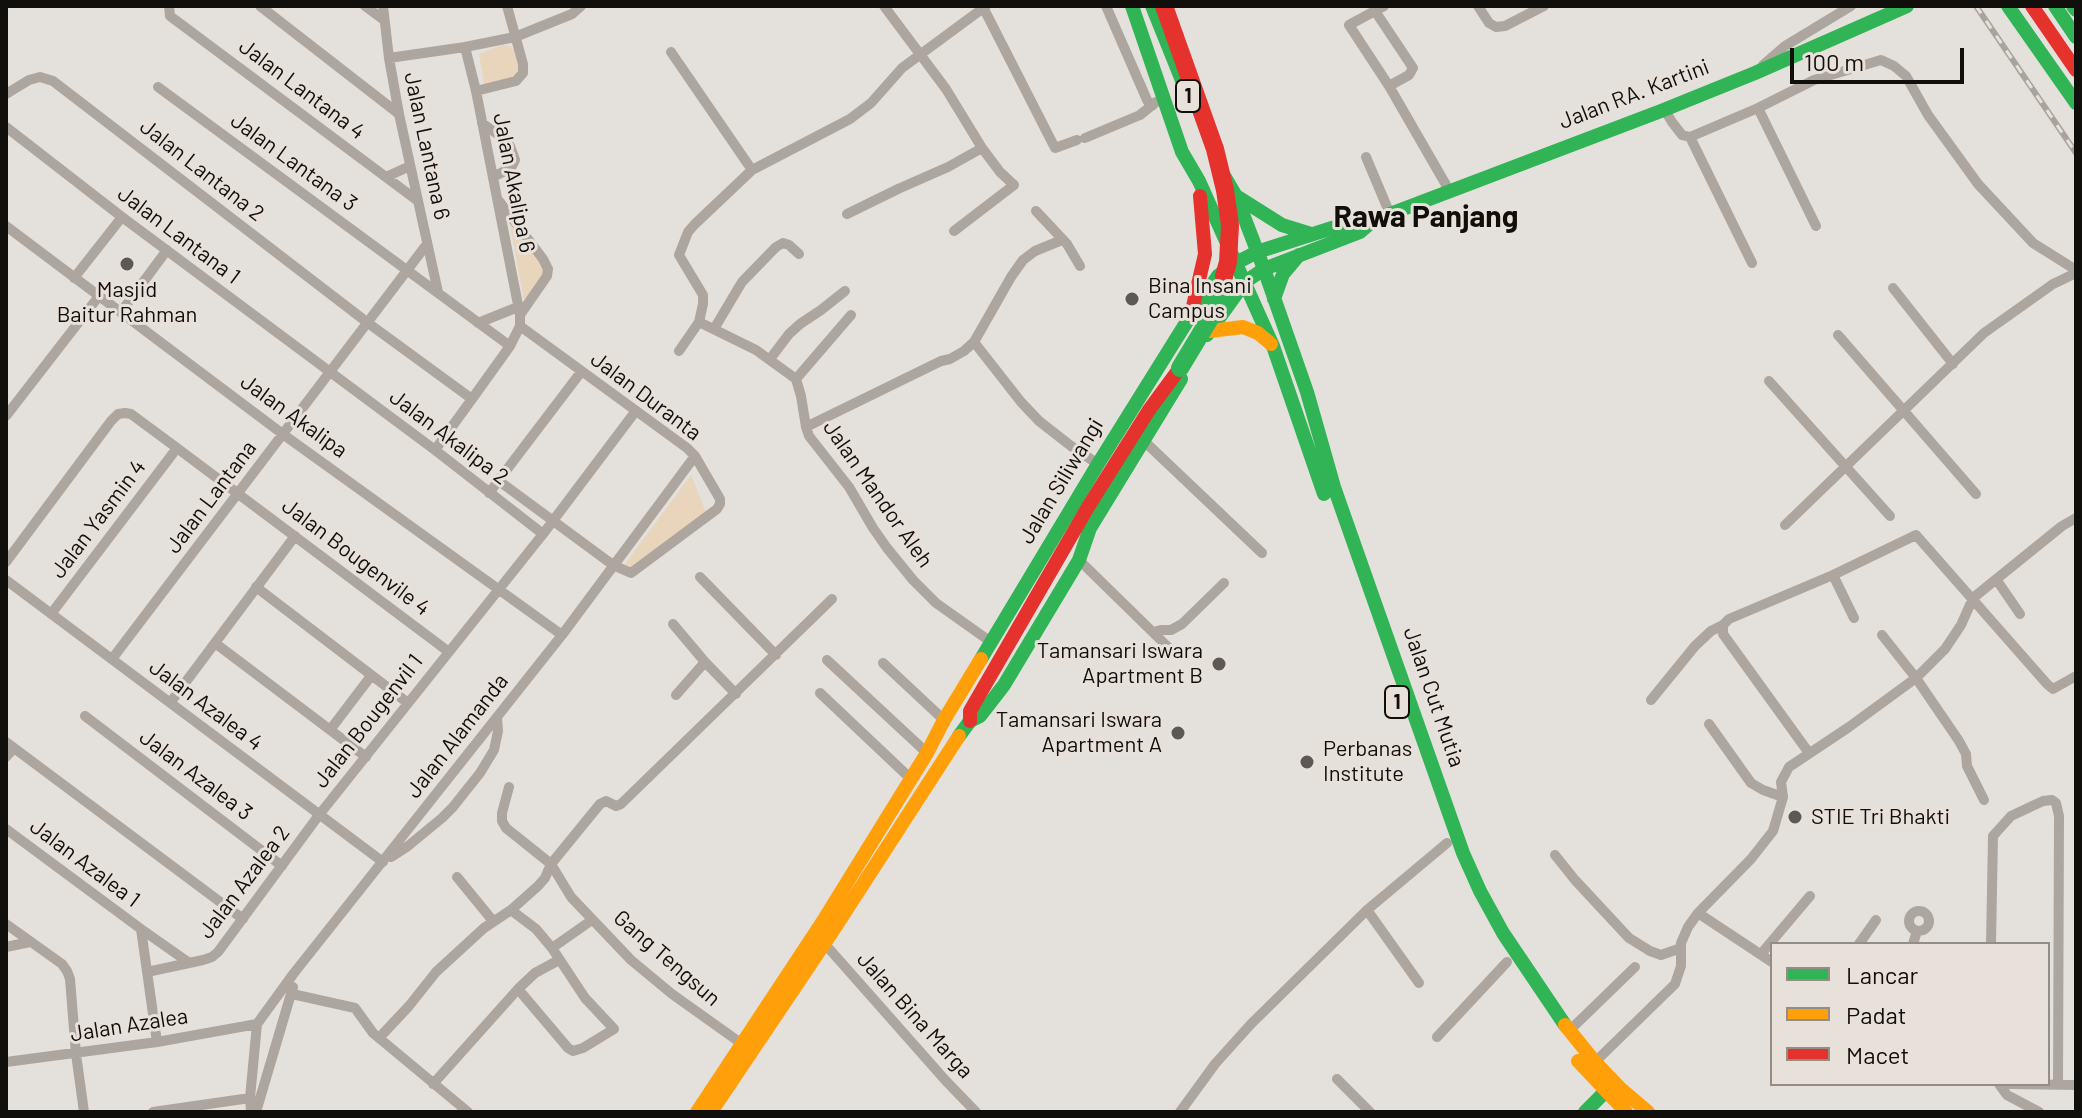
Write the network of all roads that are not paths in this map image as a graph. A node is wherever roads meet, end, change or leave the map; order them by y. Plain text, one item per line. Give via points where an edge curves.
1 (169, 6) edge
2 (260, 6) edge
3 (365, 6) edge
4 (383, 6) edge
5 (507, 6) edge
6 (581, 6) edge
7 (884, 6) edge
8 (1106, 6) edge
9 (1132, 6) edge
10 (1152, 6) edge
11 (1164, 6) edge
12 (1478, 6) edge
13 (1544, 6) edge
14 (1851, 6) edge
15 (1907, 6) edge
16 (2008, 6) edge
17 (2032, 6) edge
18 (2055, 6) edge
19 (985, 7) edge
20 (1379, 8) edge
21 (384, 20) junction
22 (515, 37) junction
23 (2076, 37) edge
24 (465, 47) junction
25 (671, 52) dead end
26 (921, 54) junction
27 (389, 58) junction
28 (2076, 70) edge
29 (1755, 73) junction
30 (393, 84) junction
31 (1389, 86) junction
32 (158, 87) dead end
33 (476, 91) junction
34 (6, 94) edge
35 (375, 96) junction
36 (1158, 100) junction
37 (2076, 103) edge
38 (1758, 108) junction
39 (1664, 109) junction
40 (399, 114) junction
41 (482, 123) junction
42 (6, 127) edge
43 (1690, 137) junction
44 (982, 148) junction
45 (1366, 157) dead end
46 (410, 166) junction
47 (752, 170) junction
48 (386, 177) junction
49 (493, 177) junction
50 (1199, 181) junction
51 (1449, 190) junction
52 (1236, 196) junction
53 (498, 199) junction
54 (418, 201) junction
55 (1036, 211) dead end
56 (847, 214) dead end
57 (1383, 216) junction
58 (122, 217) junction
59 (6, 226) edge
60 (1816, 226) dead end
61 (954, 231) dead end
62 (1311, 234) junction
63 (1062, 240) junction
64 (427, 244) junction
65 (167, 250) junction
66 (799, 254) dead end
67 (1299, 255) junction
68 (1260, 260) junction
69 (1236, 263) junction
70 (1752, 263) dead end
71 (1080, 266) dead end
72 (408, 270) junction
73 (2076, 272) edge
74 (74, 278) junction
75 (1245, 282) junction
76 (1893, 288) dead end
77 (845, 291) dead end
78 (438, 292) junction
79 (99, 296) junction
80 (1274, 299) junction
81 (121, 312) junction
82 (851, 315) dead end
83 (519, 316) junction
84 (1189, 318) junction
85 (699, 322) junction
86 (368, 323) junction
87 (478, 323) junction
88 (714, 329) junction
89 (1207, 335) junction
90 (1838, 335) dead end
91 (974, 342) junction
92 (510, 346) junction
93 (1273, 346) junction
94 (679, 351) dead end
95 (770, 359) junction
96 (1953, 364) junction
97 (581, 372) junction
98 (330, 373) junction
99 (796, 379) junction
100 (1769, 381) dead end
101 (472, 399) junction
102 (1903, 411) junction
103 (635, 412) junction
104 (6, 416) edge
105 (806, 427) junction
106 (284, 435) junction
107 (1144, 441) junction
108 (177, 448) junction
109 (435, 450) junction
110 (695, 456) junction
111 (1098, 464) junction
112 (1845, 465) junction
113 (499, 481) junction
114 (489, 493) junction
115 (239, 494) junction
116 (1976, 494) dead end
117 (1890, 516) dead end
118 (2076, 518) edge
119 (552, 521) junction
120 (1785, 525) dead end
121 (543, 534) junction
122 (295, 536) junction
123 (1262, 553) dead end
124 (1079, 560) junction
125 (6, 562) edge
126 (613, 565) junction
127 (1833, 575) junction
128 (700, 577) dead end
129 (1996, 579) junction
130 (6, 580) edge
131 (1224, 583) dead end
132 (256, 587) junction
133 (498, 589) junction
134 (1973, 598) junction
135 (832, 599) dead end
136 (51, 614) junction
137 (2020, 614) dead end
138 (1854, 618) dead end
139 (673, 624) dead end
140 (1723, 625) junction
141 (1153, 632) junction
142 (562, 635) junction
143 (1882, 635) dead end
144 (991, 642) junction
145 (215, 643) junction
146 (1171, 650) dead end
147 (449, 652) junction
148 (776, 655) junction
149 (112, 659) junction
150 (827, 660) dead end
151 (705, 662) junction
152 (883, 663) dead end
153 (371, 676) junction
154 (2076, 676) edge
155 (1916, 678) junction
156 (820, 693) dead end
157 (736, 694) junction
158 (676, 695) dead end
159 (1651, 700) dead end
160 (170, 703) junction
161 (408, 703) junction
162 (85, 716) dead end
163 (497, 717) junction
164 (944, 720) junction
165 (970, 721) junction
166 (1709, 724) dead end
167 (330, 730) junction
168 (10, 745) edge
169 (1809, 753) junction
170 (6, 757) edge
171 (366, 757) junction
172 (933, 759) junction
173 (911, 779) junction
174 (509, 787) dead end
175 (1783, 797) junction
176 (1984, 800) dead end
177 (319, 815) junction
178 (6, 829) edge
179 (1447, 843) junction
180 (1555, 855) dead end
181 (383, 862) junction
182 (551, 864) junction
183 (282, 866) junction
184 (457, 877) dead end
185 (1810, 896) dead end
186 (511, 910) junction
187 (1367, 910) junction
188 (1698, 913) junction
189 (243, 919) junction
190 (592, 920) junction
191 (1876, 920) dead end
192 (493, 921) junction
193 (6, 924) edge
194 (141, 929) junction
195 (819, 939) junction
196 (30, 942) junction
197 (1771, 942) edge
198 (1860, 942) edge
199 (1914, 942) edge
200 (1925, 942) edge
201 (1991, 942) edge
202 (1770, 943) edge
203 (6, 947) edge
204 (552, 948) junction
205 (1681, 948) junction
206 (1761, 954) junction
207 (559, 960) junction
208 (1770, 961) edge
209 (188, 962) junction
210 (1507, 962) junction
211 (1635, 967) dead end
212 (147, 972) junction
213 (294, 973) junction
214 (1419, 983) dead end
215 (518, 989) junction
216 (292, 994) junction
217 (257, 1024) junction
218 (1569, 1031) junction
219 (1437, 1037) dead end
220 (379, 1038) junction
221 (157, 1042) junction
222 (746, 1047) junction
223 (76, 1054) junction
224 (6, 1062) edge
225 (1595, 1062) junction
226 (1337, 1079) dead end
227 (433, 1084) junction
228 (2050, 1085) edge
229 (2058, 1085) junction
230 (2076, 1085) edge
231 (2000, 1086) edge
232 (1605, 1092) junction
233 (250, 1098) junction
234 (160, 1111) edge
235 (84, 1112) edge
236 (254, 1112) edge
237 (468, 1112) edge
238 (697, 1112) edge
239 (711, 1112) edge
240 (976, 1112) edge
241 (1181, 1112) edge
242 (1370, 1112) edge
243 (1585, 1112) edge
244 (1626, 1112) edge
245 (1648, 1112) edge
246 (2039, 1112) edge

1 - 48 street, Jalan Lantana 4 via 170,16
2 - 35 street
3 - 21 street
4 - 21 street, Jalan Lantana 6
5 - 22 street
6 - 22 street
7 - 26 street
8 - 36 street via 1147,100
9 - 36 main road, 1
10 - 52 main road, 1 via 1208,144
11 - 165 main road, bridge via 1215,149 1230,225 1228,262 1209,320 1088,507 970,711
12 - 13 street via 1496,27
14 - 29 street via 1785,46
15 - 29 main road, Jalan RA. Kartini
16 - 37 main road
17 - 28 main road
18 - 23 main road
19 - 26 street
19 - 36 street via 1055,148 1140,115
20 - 31 street via 1413,68
20 - 31 street via 1349,25
21 - 27 street, Jalan Lantana 6
22 - 24 street
22 - 33 street via 523,64 520,78
24 - 27 street
24 - 33 street, Jalan Akalipa 6
25 - 47 street
26 - 44 street
26 - 47 street via 850,119
27 - 30 street, Jalan Lantana 6
29 - 39 main road, Jalan RA. Kartini
30 - 35 street
30 - 40 street, Jalan Lantana 6
31 - 51 street
32 - 72 street, Jalan Lantana 3
33 - 41 street, Jalan Akalipa 6
34 - 86 street, Jalan Lantana 2 via 34,78 53,81
35 - 40 street
36 - 50 main road, 1
38 - 43 street
38 - 60 street
38 - 73 street via 1814,80 1881,60 1894,66 1978,184 2033,243
39 - 43 street via 1682,135
39 - 51 main road, Jalan RA. Kartini
40 - 46 street, Jalan Lantana 6
41 - 49 street, Jalan Akalipa 6
41 - 49 street via 504,139 515,160
42 - 58 street, Jalan Lantana 1
43 - 70 street
44 - 56 street
44 - 61 street via 1014,185
45 - 57 street
46 - 48 street
46 - 54 street, Jalan Lantana 6
47 - 85 street via 688,232 679,255 703,295
48 - 54 street, Jalan Lantana 4
49 - 53 street, Jalan Akalipa 6
50 - 69 main road, 1
50 - 84 main road via 1205,254
51 - 57 main road, Jalan RA. Kartini
52 - 62 main road via 1282,225
52 - 68 main road, 1
53 - 83 street, Jalan Akalipa 6
53 - 83 street via 548,269
54 - 64 street, Jalan Lantana 6
55 - 63 street
57 - 62 main road, Jalan RA. Kartini
57 - 67 main road, Jalan RA. Kartini via 1360,232
58 - 65 street, Jalan Lantana 1
58 - 74 street
59 - 74 street, Jalan Akalipa
62 - 68 main road, Jalan RA. Kartini
63 - 71 street
63 - 91 street via 1023,260
64 - 72 street, Jalan Lantana
64 - 78 street, Jalan Lantana 6
65 - 81 street
65 - 98 street, Jalan Lantana 1
66 - 88 street via 783,243 776,247 742,282
67 - 68 main road, Jalan RA. Kartini
67 - 80 main road via 1283,274
68 - 69 main road, Jalan Siliwangi
68 - 75 main road
68 - 80 main road, Jalan Cut Mutia / 1
69 - 75 main road, Jalan Cut Mutia / 1
69 - 84 main road, Jalan Siliwangi via 1218,276
72 - 78 street, Jalan Lantana 3
72 - 86 street, Jalan Lantana
73 - 96 street via 1984,333
74 - 79 street, Jalan Akalipa
75 - 89 main road
75 - 93 main road, Jalan Cut Mutia / 1
76 - 96 street
77 - 95 street via 800,324
78 - 87 street, Jalan Lantana 3
79 - 81 street, Jalan Akalipa
79 - 104 street
80 - 218 main road, Jalan Cut Mutia / 1 via 1463,853 1503,933
81 - 106 street, Jalan Akalipa
82 - 99 street
83 - 87 street
83 - 92 street
83 - 97 street, Jalan Duranta
84 - 89 main road
84 - 111 main road, Jalan Siliwangi
85 - 88 street
85 - 94 street
86 - 98 street, Jalan Lantana
86 - 101 street, Jalan Lantana 2
87 - 92 street, Jalan Lantana 3
88 - 95 street
89 - 93 main road via 1243,327
89 - 107 main road
90 - 102 street
91 - 105 street via 950,359
91 - 111 street via 1039,421
92 - 101 street
93 - 179 main road, Jalan Cut Mutia / 1
95 - 99 street
96 - 102 street
97 - 103 street, Jalan Duranta
97 - 113 street
98 - 106 street, Jalan Lantana
98 - 109 street, Jalan Akalipa 2
99 - 105 street, Jalan Mandor Aleh
100 - 112 street
101 - 109 street
102 - 112 street
102 - 116 street
103 - 110 street, Jalan Duranta
103 - 119 street, Jalan Bougenvil 1
105 - 144 street, Jalan Mandor Aleh via 905,570 936,603
106 - 115 street, Jalan Lantana
106 - 133 street, Jalan Akalipa
107 - 123 street
107 - 124 main road via 1090,528
108 - 115 street, Jalan Bougenvile 4
108 - 125 street, Jalan Bougenvile 4 via 131,414 118,414
108 - 136 street, Jalan Yasmin 4
109 - 114 street, Jalan Akalipa 2
110 - 126 street
110 - 126 street, Jalan Duranta via 720,499 717,509 635,573
111 - 144 main road, Jalan Siliwangi
112 - 117 street
112 - 120 street
113 - 114 street
113 - 119 street
114 - 121 street, Jalan Akalipa 2
115 - 122 street, Jalan Bougenvile 4
115 - 149 street, Jalan Lantana
118 - 129 street
119 - 121 street, Jalan Bougenvil 1
119 - 126 street
121 - 133 street, Jalan Bougenvil 1
122 - 132 street
122 - 147 street, Jalan Bougenvile 4
124 - 141 street
124 - 165 main road via 1004,685
126 - 142 street
127 - 134 street via 1916,535
127 - 138 street
127 - 140 street
128 - 148 street
129 - 134 street
129 - 137 street
130 - 136 street, Jalan Azalea 4
131 - 141 street via 1182,624
132 - 145 street
132 - 153 street
133 - 142 street, Jalan Akalipa
133 - 147 street, Jalan Bougenvil 1
134 - 154 street via 2053,689
134 - 155 street via 1945,649
135 - 148 street
136 - 149 street, Jalan Azalea 4
139 - 151 street
140 - 159 street via 1695,646
140 - 169 street via 1723,634
141 - 146 street
142 - 163 street, Jalan Alamanda
143 - 155 street
144 - 164 main road, Jalan Siliwangi
145 - 160 street
145 - 167 street
147 - 161 street, Jalan Bougenvil 1
148 - 157 street
149 - 160 street, Jalan Azalea 4
150 - 172 street
151 - 157 street
151 - 158 street
152 - 164 street
153 - 161 street
153 - 167 street
155 - 169 street
155 - 176 street via 1959,741
156 - 173 street
157 - 182 street via 621,804 600,804
160 - 177 street, Jalan Azalea 4
161 - 171 street, Jalan Bougenvil 1
162 - 183 street, Jalan Azalea 3
163 - 181 street, Jalan Alamanda
163 - 181 street via 494,750 480,773 453,807
164 - 172 main road, Jalan Siliwangi
165 - 172 main road
166 - 175 street via 1751,783
167 - 171 street
168 - 170 street
168 - 189 street
169 - 175 street via 1789,767 1781,782
171 - 177 street, Jalan Bougenvil 1
172 - 173 main road
172 - 195 main road
173 - 195 main road
174 - 182 street, Gang Tengsun via 502,821
175 - 188 street via 1773,831
177 - 181 street, Jalan Azalea 4
177 - 183 street, Jalan Azalea 2
178 - 194 street, Jalan Azalea 1
179 - 187 street
179 - 210 main road, Jalan Cut Mutia / 1
180 - 205 street via 1629,938 1661,955
181 - 213 street, Jalan Alamanda
182 - 186 street via 545,878
182 - 190 street, Gang Tengsun
183 - 189 street, Jalan Azalea 2
184 - 192 street
185 - 197 street
186 - 192 street
186 - 204 street
187 - 214 street
187 - 241 street via 1242,1034
188 - 205 street
188 - 206 street
189 - 209 street, Jalan Azalea 2 via 212,957
190 - 204 street
190 - 222 street, Gang Tengsun via 672,994
191 - 198 street
192 - 220 street via 436,972
193 - 196 street
194 - 209 street, Jalan Azalea 1
194 - 212 street, Jalan Azalea 1
195 - 222 main road
195 - 240 street, Jalan Bina Marga
196 - 203 street
196 - 223 street via 67,971
199 - 200 street via 1922,930
201 - 229 street via 1993,836 2011,816 2052,800 2059,816
202 - 206 street
204 - 207 street
205 - 225 street via 1675,984
206 - 208 street
207 - 215 street
207 - 215 street via 614,1029 573,1051
209 - 212 street, Jalan Azalea 2
210 - 219 street
210 - 232 main road, Jalan Cut Mutia / 1 via 1557,1036
211 - 218 street
212 - 221 street, Jalan Azalea 1
213 - 216 street
213 - 217 street, Jalan Alamanda
215 - 227 street
216 - 220 street via 355,1008
216 - 236 street
217 - 221 street, Jalan Azalea
217 - 233 street
218 - 225 main road, Jalan Cut Mutia / 1
220 - 227 street
221 - 223 street, Jalan Azalea
222 - 238 main road
222 - 239 main road
223 - 224 street, Jalan Azalea
223 - 235 street
225 - 245 main road, Jalan Cut Mutia / 1
226 - 242 street
227 - 237 street
228 - 229 street
229 - 230 street
231 - 246 street
232 - 243 main road
232 - 244 main road, Jalan Cut Mutia / 1
233 - 234 street
233 - 236 street

